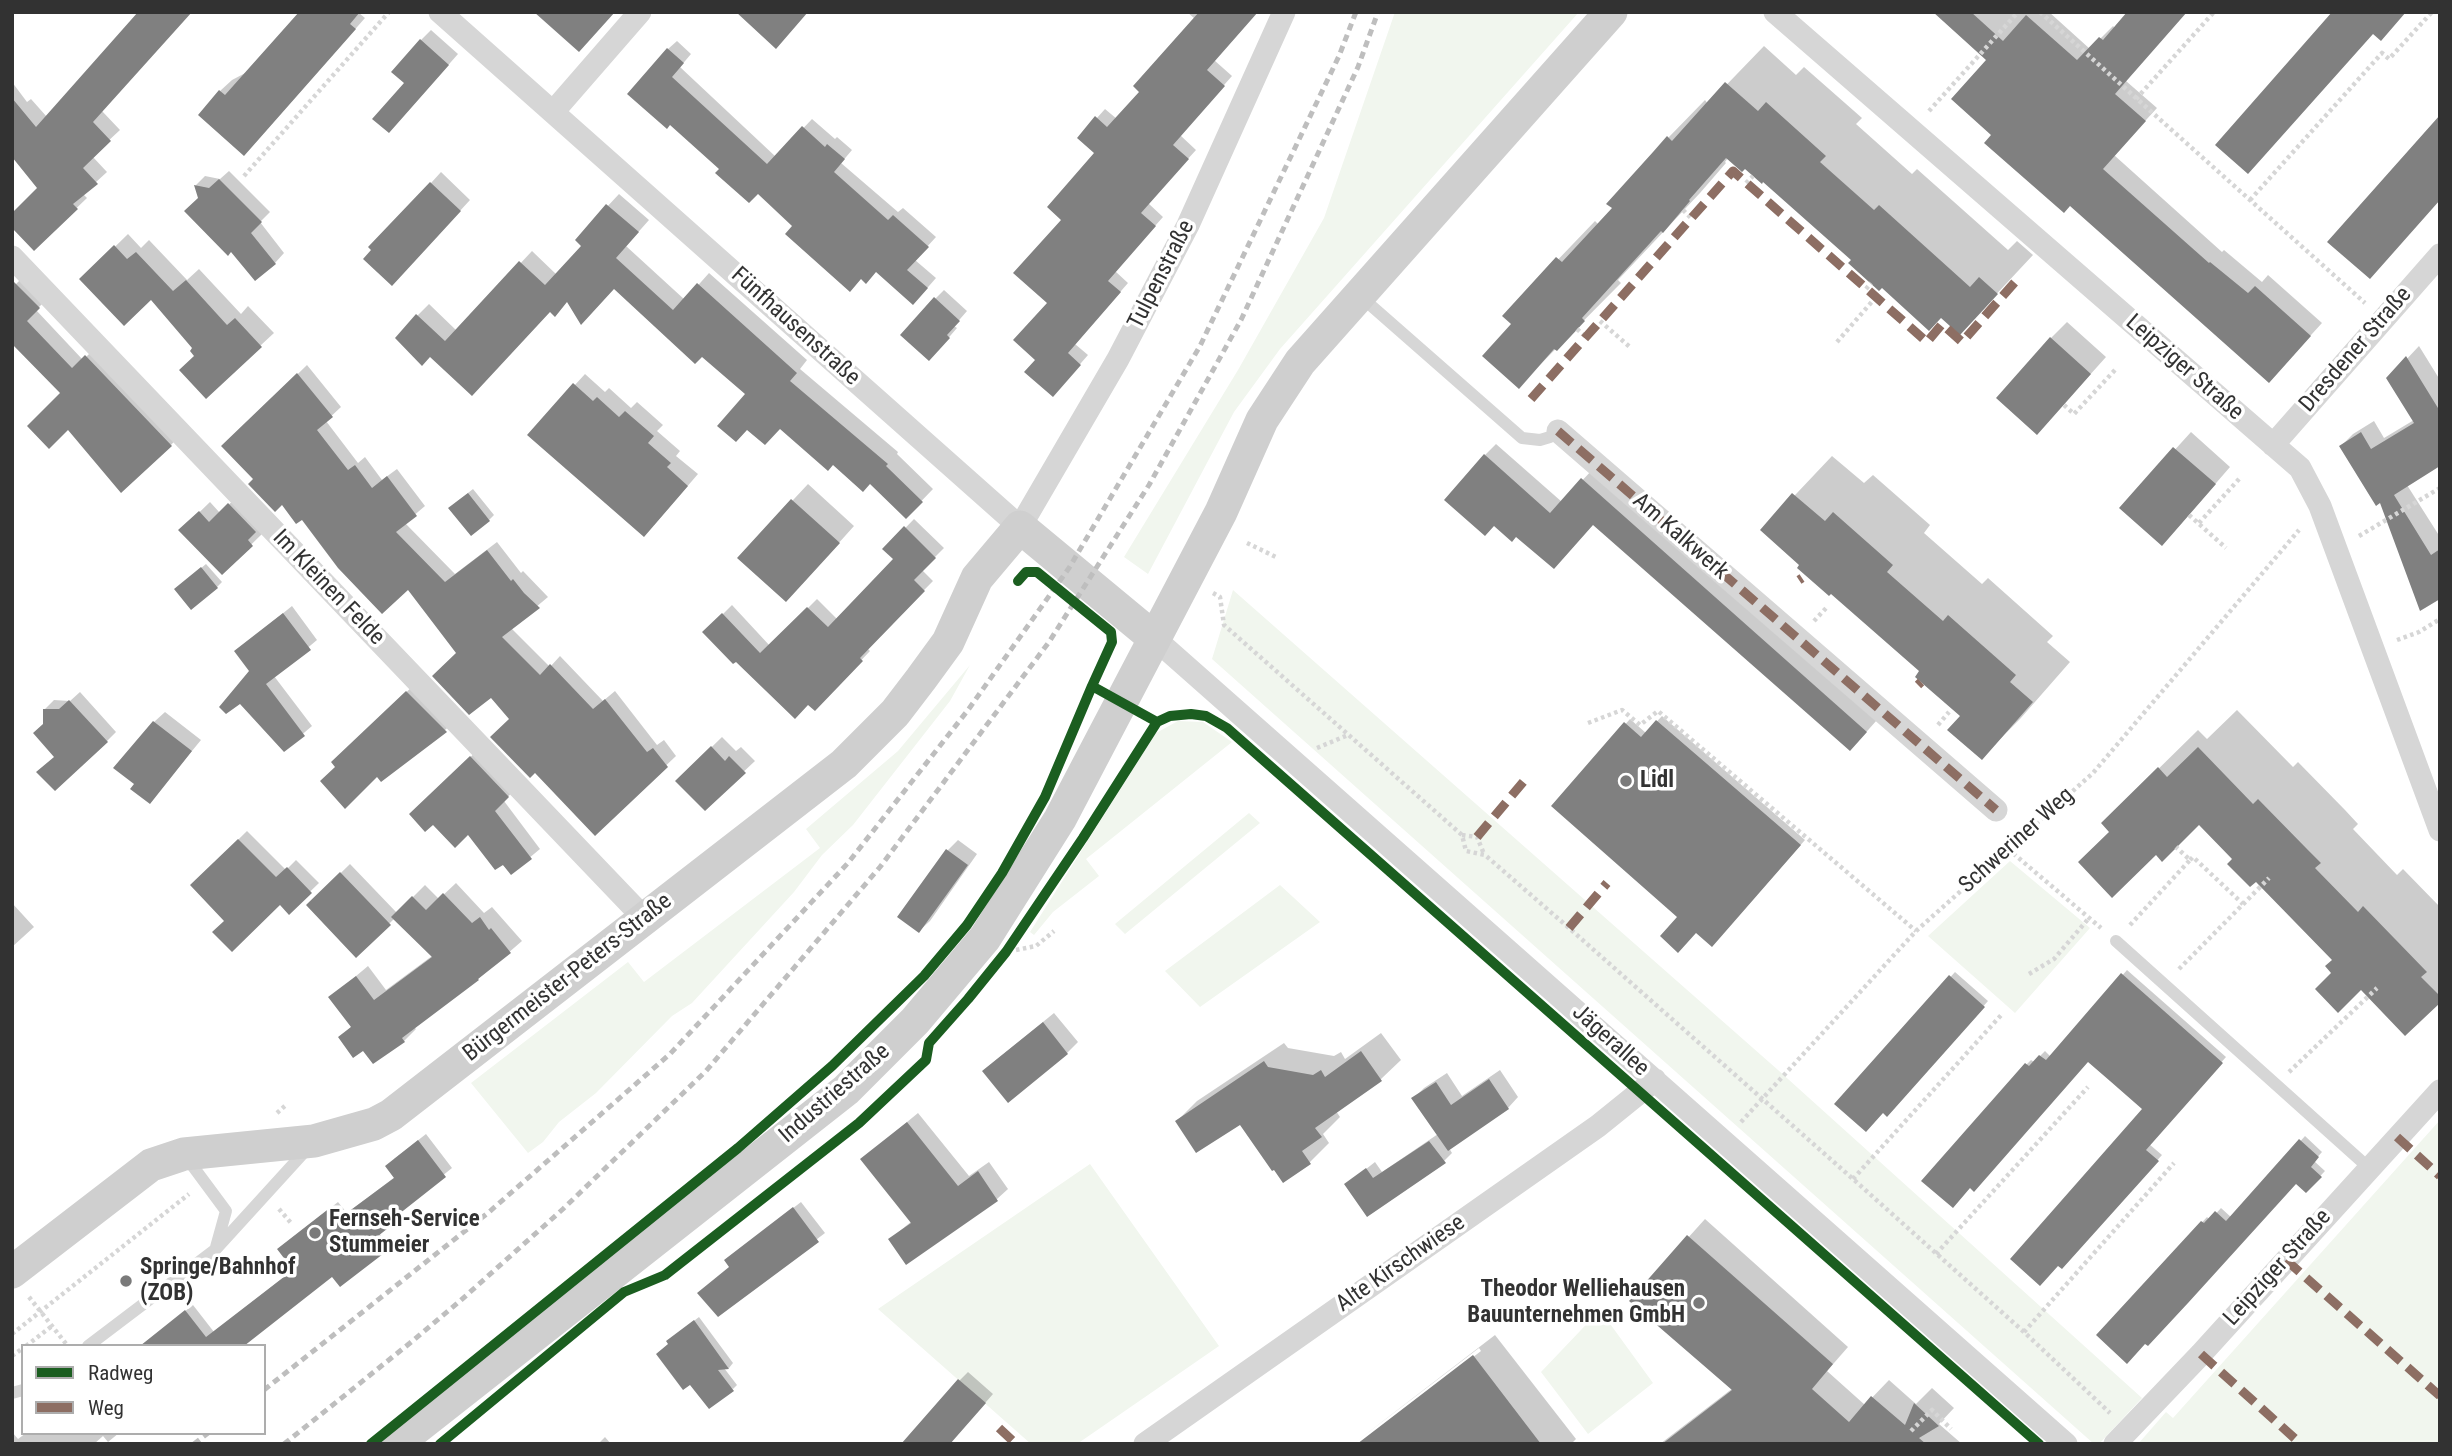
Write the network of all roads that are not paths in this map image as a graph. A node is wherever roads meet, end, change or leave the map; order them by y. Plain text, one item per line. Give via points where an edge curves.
1 (440, 12) edge
2 (640, 12) edge
3 (1284, 12) edge
4 (1611, 12) edge
5 (1775, 12) edge
6 (553, 112) junction
7 (2440, 255) edge
8 (12, 257) edge
9 (1359, 295) junction
10 (1558, 430) joint
11 (2273, 444) junction
12 (1020, 527) junction
13 (1154, 638) junction
14 (1996, 810) dead end
15 (2440, 830) edge
16 (645, 919) junction
17 (2116, 941) road end
18 (1655, 1080) junction
19 (2440, 1091) edge
20 (314, 1141) junction
21 (184, 1154) junction
22 (2369, 1168) junction
23 (216, 1249) junction
24 (20, 1284) edge
25 (91, 1344) edge
26 (2122, 1437) edge
27 (396, 1444) edge
28 (1144, 1444) edge
29 (2066, 1444) edge

1 - 6 street, Fünfhausenstraße
2 - 6 street
3 - 12 street, Tulpenstraße via 1188,225 1118,359
4 - 9 street
5 - 11 street, Leipziger Straße
6 - 12 street, Fünfhausenstraße
7 - 11 street, Dresdener Straße
8 - 16 street, Im Kleinen Felde
9 - 10 lane, Am Kalkwerk via 1522,438 1540,440
9 - 13 street via 1300,362 1272,402 1221,512
10 - 14 street, Am Kalkwerk
11 - 15 street, Leipziger Straße via 2300,468 2320,506
12 - 13 street, Fünfhausenstraße
12 - 16 street, Bürgermeister-Peters-Straße via 977,578 948,642 891,717 844,764
13 - 18 street, Jägerallee
13 - 27 street, Industriestraße via 1060,819 985,938 915,1021 846,1090
16 - 20 street, Bürgermeister-Peters-Straße via 391,1115
17 - 22 lane
18 - 28 street, Alte Kirschwiese via 1598,1126
18 - 29 street, Jägerallee
19 - 22 street, Leipziger Straße
20 - 21 street, Bürgermeister-Peters-Straße
20 - 23 lane
21 - 23 lane via 226,1211
21 - 24 street, Bürgermeister-Peters-Straße via 150,1165
22 - 26 street, Leipziger Straße
23 - 25 lane

